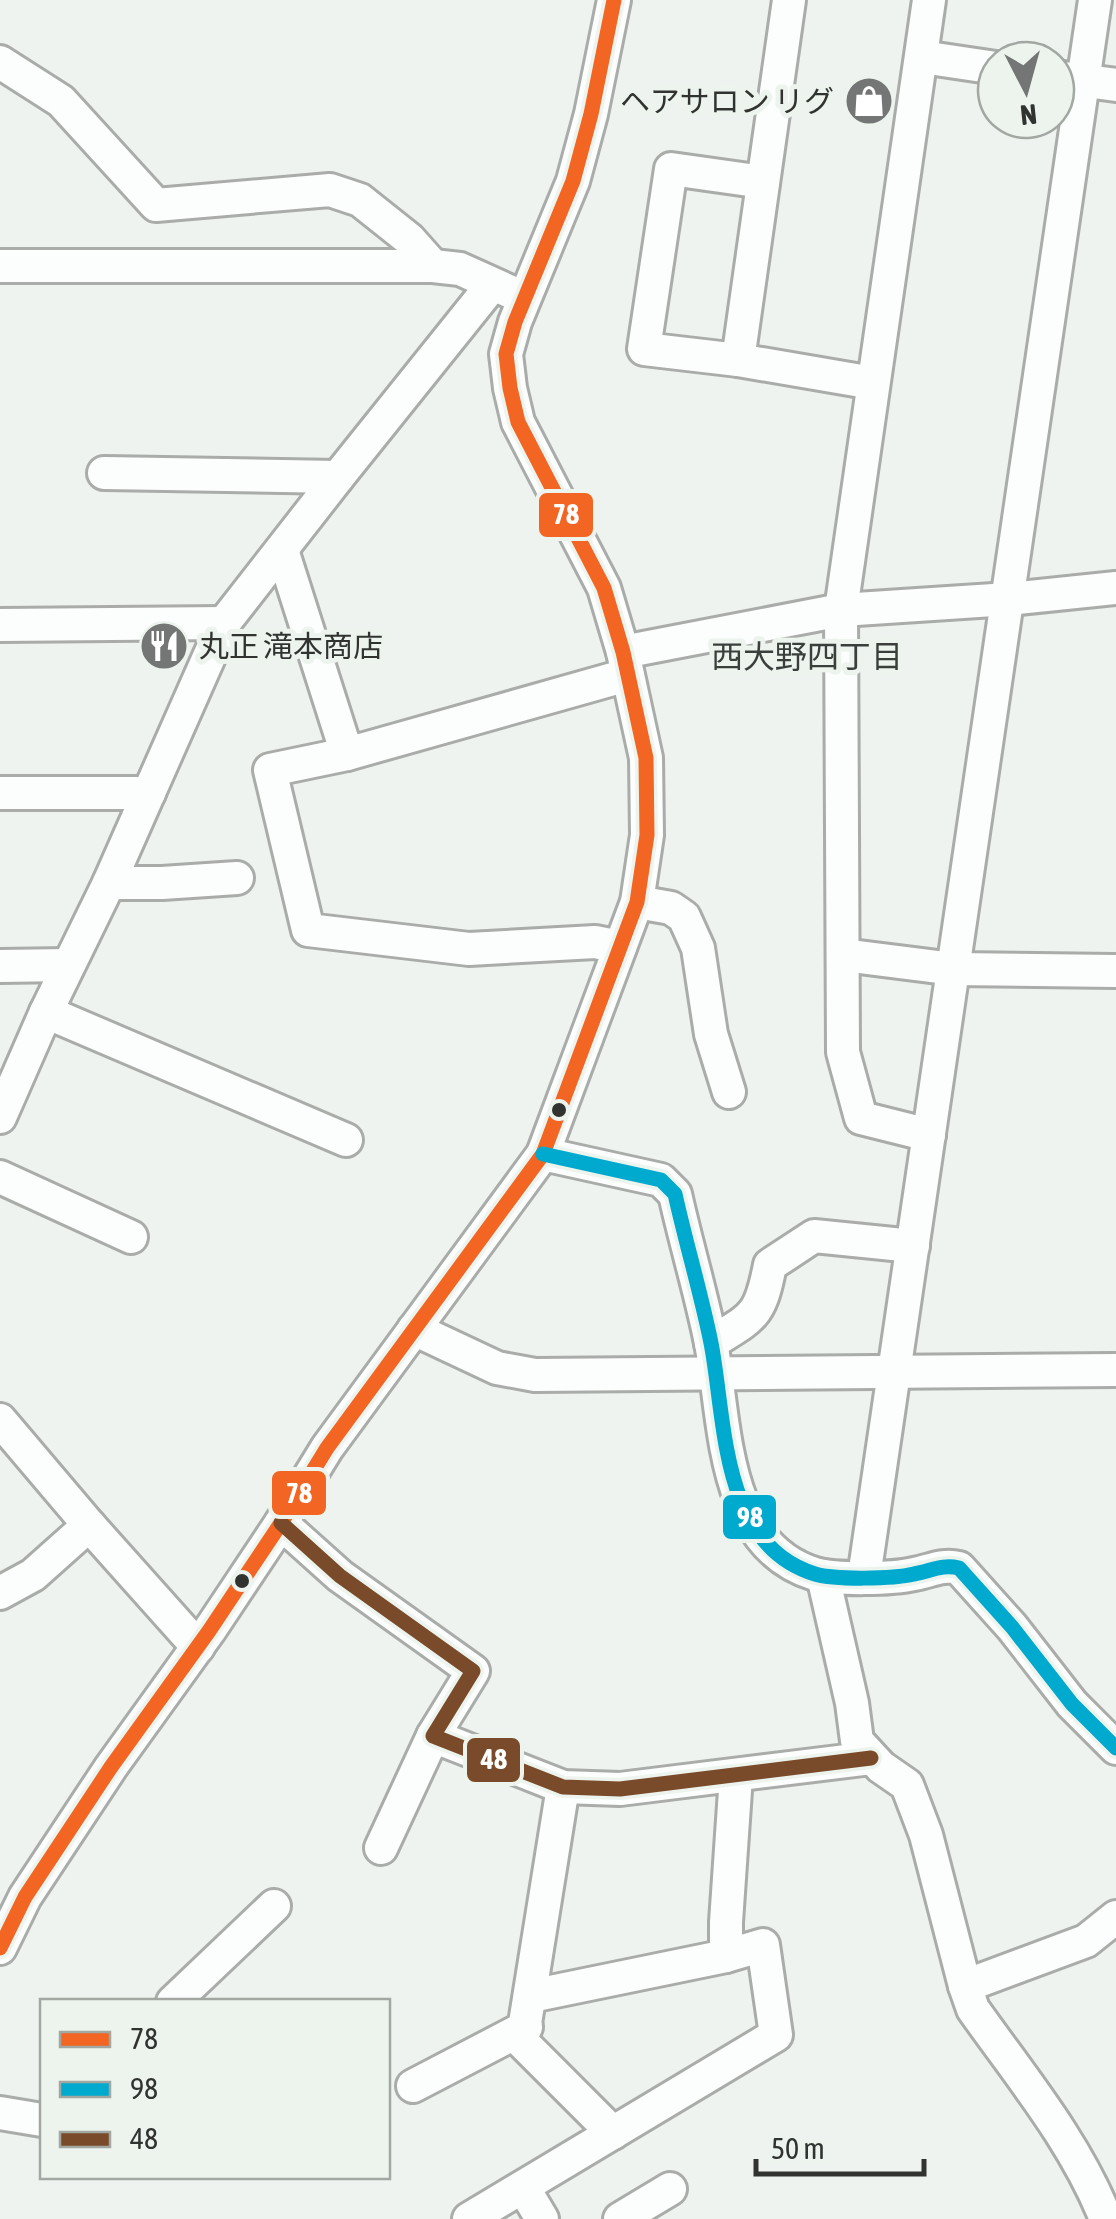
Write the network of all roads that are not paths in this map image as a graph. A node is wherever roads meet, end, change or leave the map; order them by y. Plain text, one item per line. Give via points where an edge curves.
1 (614, 0) edge
2 (789, 0) edge
3 (930, 0) edge
4 (1094, 0) edge
5 (922, 56) junction
6 (1076, 57) edge
7 (0, 62) edge
8 (976, 65) edge
9 (1076, 80) edge
10 (1116, 85) edge
11 (1062, 140) edge
12 (764, 182) junction
13 (0, 266) edge
14 (433, 266) junction
15 (492, 285) junction
16 (526, 298) junction
17 (738, 360) junction
18 (874, 384) junction
19 (104, 473) dead end
20 (338, 477) junction
21 (282, 550) junction
22 (1116, 588) edge
23 (1008, 599) junction
24 (842, 610) junction
25 (224, 624) junction
26 (0, 625) edge
27 (625, 664) junction
28 (347, 754) junction
29 (149, 792) junction
30 (0, 793) edge
31 (237, 878) dead end
32 (109, 884) junction
33 (637, 902) junction
34 (620, 948) junction
35 (843, 955) junction
36 (0, 966) edge
37 (68, 966) junction
38 (954, 969) junction
39 (1116, 971) edge
40 (46, 1012) junction
41 (728, 1092) dead end
42 (0, 1116) edge
43 (929, 1135) junction
44 (346, 1140) dead end
45 (543, 1154) junction
46 (0, 1177) edge
47 (131, 1237) dead end
48 (913, 1246) junction
49 (414, 1329) junction
50 (714, 1358) junction
51 (1116, 1370) edge
52 (894, 1371) junction
53 (0, 1420) edge
54 (281, 1523) junction
55 (89, 1525) junction
56 (823, 1576) junction
57 (864, 1576) junction
58 (0, 1592) edge
59 (198, 1647) junction
60 (434, 1736) junction
61 (1116, 1748) edge
62 (871, 1758) junction
63 (736, 1776) junction
64 (563, 1787) junction
65 (381, 1848) dead end
66 (274, 1906) dead end
67 (1116, 1918) edge
68 (0, 1948) edge
69 (726, 1956) junction
70 (965, 1986) junction
71 (177, 1999) edge
72 (528, 2011) junction
73 (413, 2086) dead end
74 (0, 2112) edge
75 (40, 2120) edge
76 (613, 2133) junction
77 (523, 2187) junction
78 (670, 2188) dead end
79 (469, 2219) edge
80 (542, 2219) edge
81 (620, 2219) edge
82 (1106, 2219) edge

1 - 16 street via 573,180
2 - 12 street
3 - 5 street
4 - 6 street
5 - 8 street
5 - 18 street
7 - 14 street via 61,101 156,205 330,190 360,200
9 - 10 street
11 - 23 street
12 - 17 street
12 - 17 street via 671,169 644,349
13 - 14 street
14 - 15 street via 460,269
15 - 16 street
15 - 20 street
16 - 27 street via 506,354 518,422 604,588
17 - 18 street
18 - 24 street
19 - 20 street
20 - 21 street
21 - 25 street
21 - 28 street
22 - 23 street
23 - 24 street
23 - 38 street
24 - 27 street
24 - 35 street
25 - 26 street
25 - 29 street
27 - 28 street
27 - 33 street via 646,758 648,835
28 - 34 street via 270,770 308,930 469,948 595,942
29 - 30 street
29 - 32 street
31 - 32 street
32 - 37 street
33 - 34 street
33 - 41 street via 684,917 698,948
34 - 45 street
35 - 38 street
35 - 43 street via 843,1052 861,1118
36 - 37 street
37 - 40 street
38 - 39 street
38 - 43 street
40 - 42 street
40 - 44 street
43 - 48 street
45 - 49 street
45 - 50 street via 661,1180 674,1194
46 - 47 street
48 - 50 street via 814,1236 770,1266 764,1298
48 - 52 street
49 - 50 street via 497,1368 536,1374
49 - 54 street
50 - 52 street
50 - 56 street via 733,1480 748,1514 785,1558
51 - 52 street
52 - 57 street
53 - 55 street
54 - 59 street
54 - 60 street via 340,1576 473,1671
55 - 58 street via 32,1576
55 - 59 street
56 - 57 street
56 - 62 street via 856,1741
57 - 61 street via 959,1568
59 - 68 street via 46,1864
60 - 64 street
60 - 65 street
62 - 63 street
62 - 70 street via 906,1786 926,1835
63 - 64 street via 620,1789
63 - 69 street
64 - 72 street
66 - 71 street
67 - 70 street via 1086,1941
69 - 72 street
69 - 76 street via 763,1945 776,2035
70 - 82 street via 973,2009 1070,2144
72 - 73 street
72 - 76 street via 522,2042
74 - 75 street
76 - 77 street
77 - 79 street
77 - 80 street
78 - 81 street

